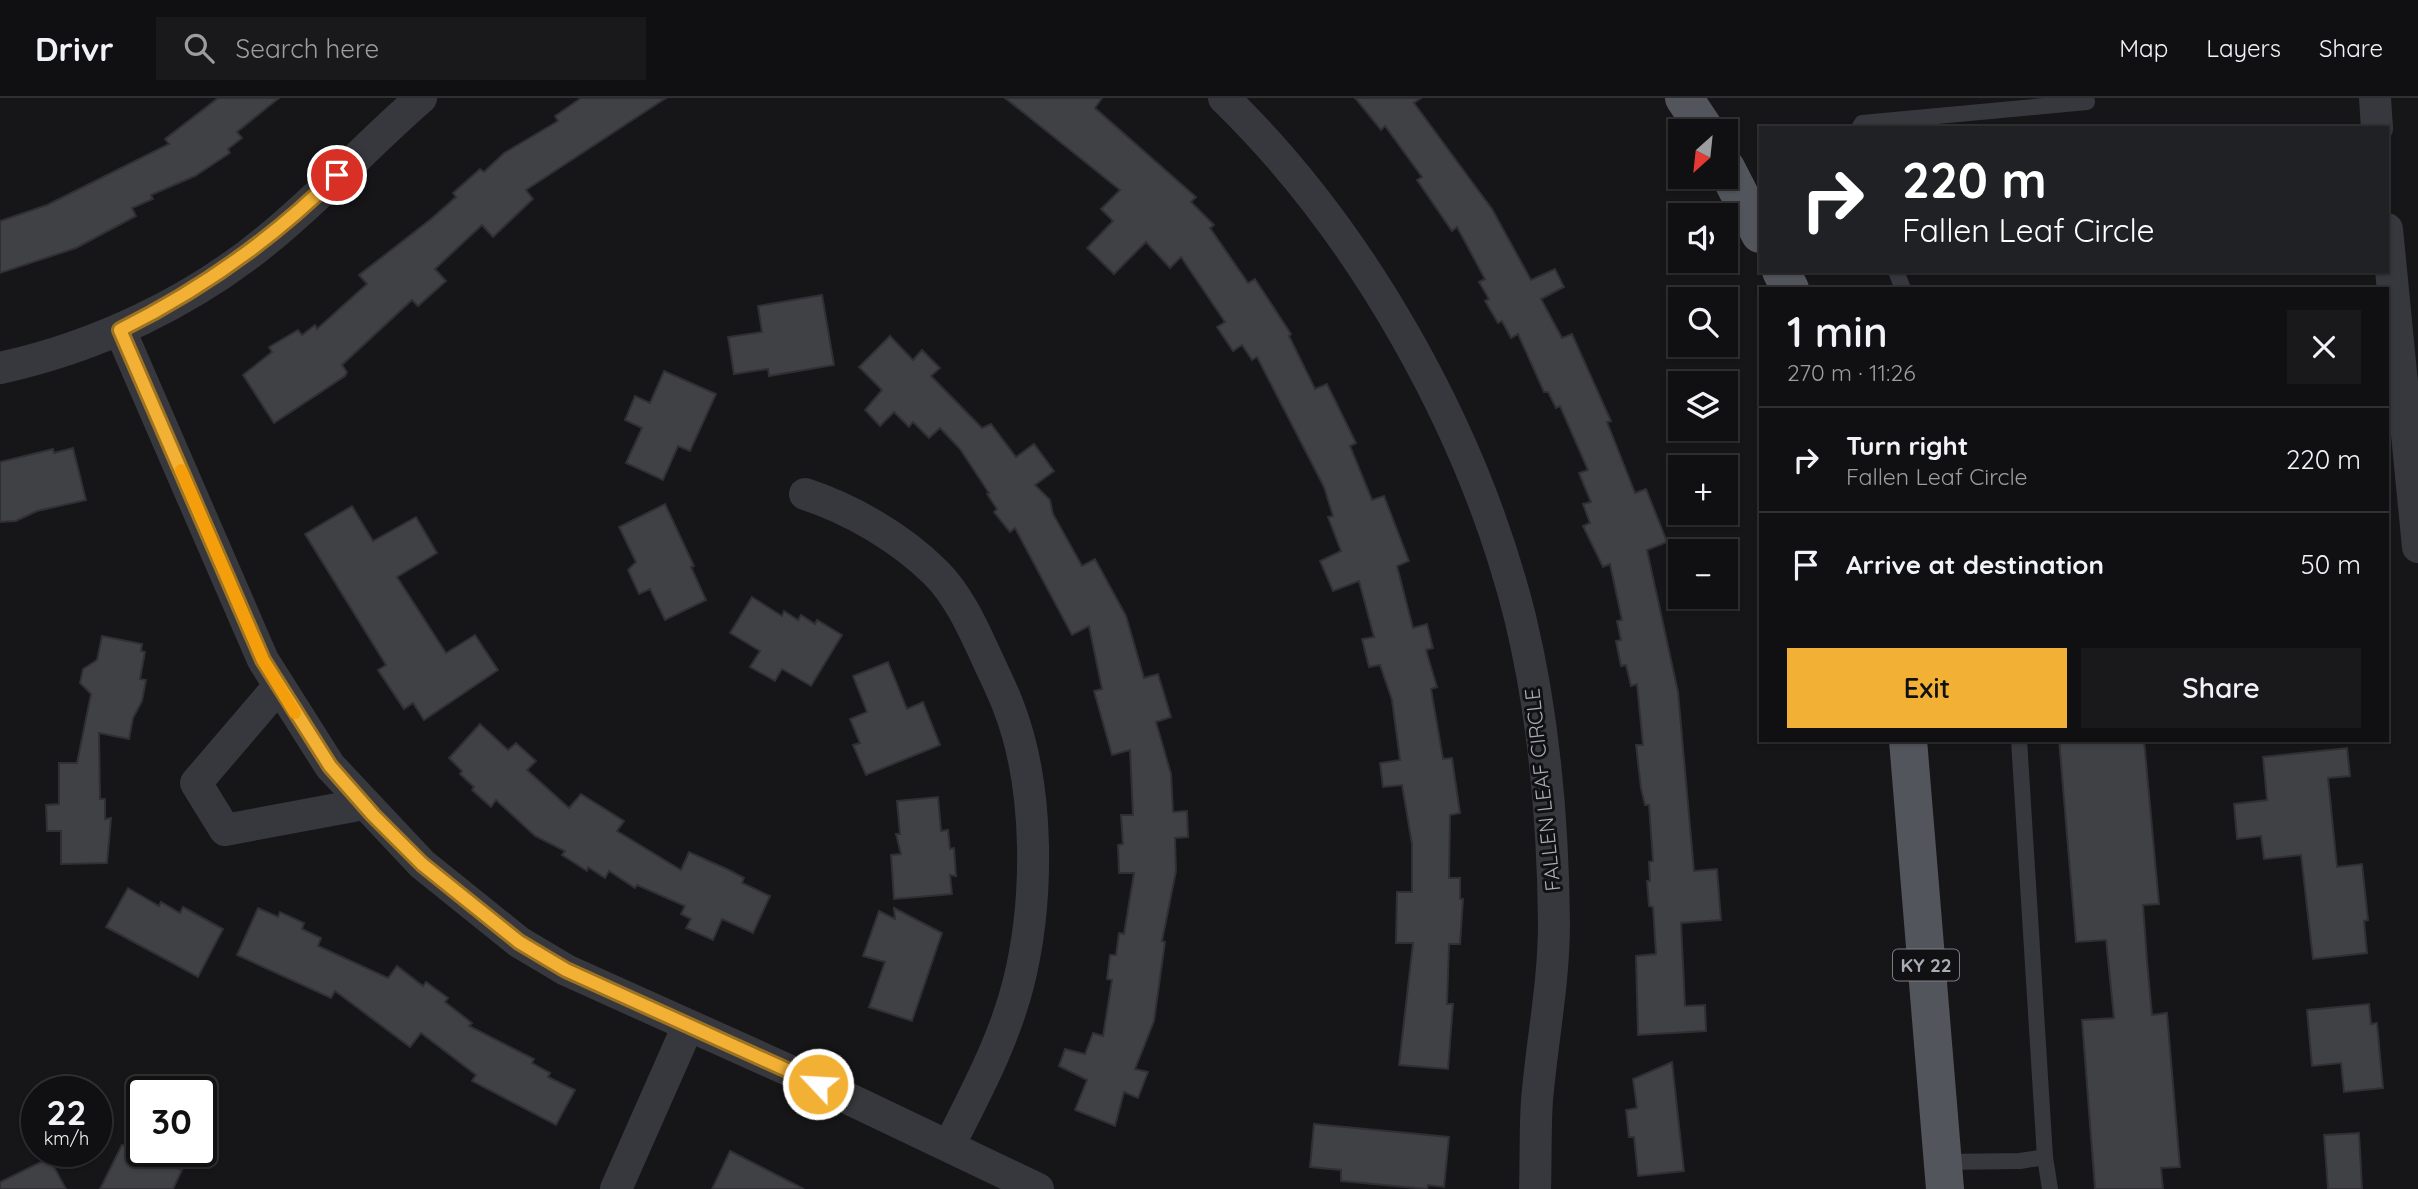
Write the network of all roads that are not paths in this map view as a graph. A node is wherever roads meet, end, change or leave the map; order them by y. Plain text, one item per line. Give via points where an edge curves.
1 (421, 98) edge
2 (1224, 98) edge
3 (1684, 98) edge
4 (2375, 98) edge
5 (2087, 103) dead end
6 (1698, 119) edge
7 (1860, 126) edge
8 (2377, 126) edge
9 (1736, 189) edge
10 (1759, 232) edge
11 (2389, 250) edge
12 (120, 330) junction
13 (0, 368) edge
14 (805, 494) dead end
15 (2418, 547) edge
16 (279, 686) junction
17 (1908, 742) edge
18 (2018, 742) edge
19 (364, 804) junction
20 (688, 1026) junction
21 (949, 1146) junction
22 (2045, 1157) junction
23 (1943, 1175) edge
24 (616, 1189) edge
25 (1038, 1189) edge
26 (1535, 1189) edge
27 (2050, 1189) edge

1 - 12 street via 266,241 209,281
2 - 26 street, FALLEN LEAF CIRCLE via 1296,174 1359,263 1414,355 1463,452 1520,617 1540,725 1554,925
3 - 6 main road
4 - 8 street
5 - 7 lane
9 - 10 main road
11 - 15 street
12 - 13 street
12 - 16 street via 241,612
14 - 21 street via 886,534 937,574 967,615 1010,709 1024,770 1033,835 1034,889 1018,985 992,1061
16 - 19 street via 330,766
16 - 19 street via 196,783 225,830
17 - 23 main road, KY 22
18 - 22 lane
19 - 20 street via 422,864 519,942 566,970
20 - 21 street
20 - 24 street
21 - 25 street
22 - 23 lane
22 - 27 lane

